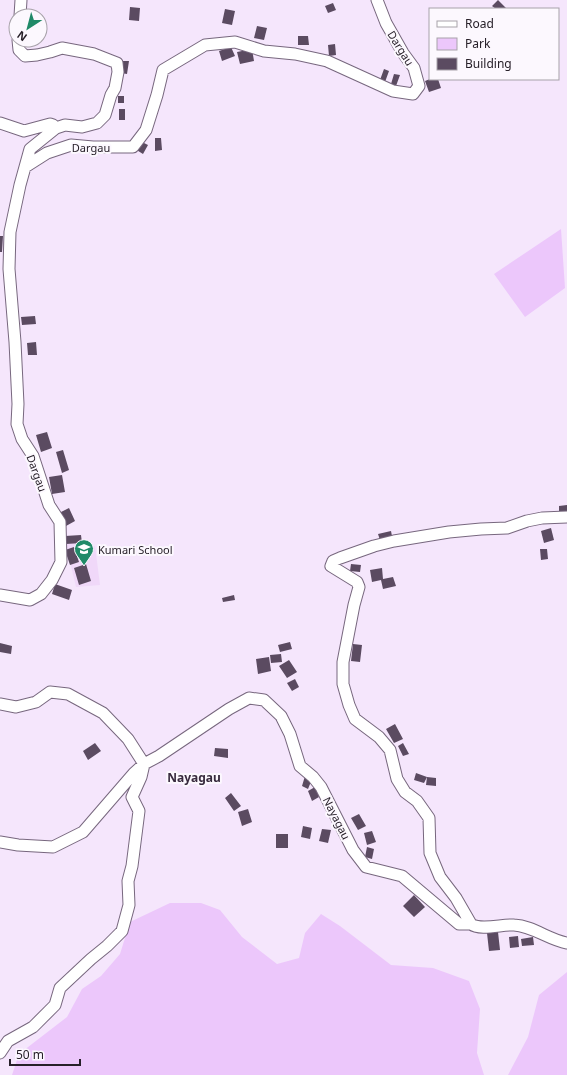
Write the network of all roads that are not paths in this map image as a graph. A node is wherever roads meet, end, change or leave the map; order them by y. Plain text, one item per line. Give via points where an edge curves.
1 (377, 0) edge
2 (19, 48) edge
3 (0, 123) edge
4 (56, 128) junction
5 (25, 167) junction
6 (567, 517) edge
7 (0, 594) edge
8 (0, 704) edge
9 (144, 764) junction
10 (0, 842) edge
11 (471, 924) junction
12 (567, 943) edge
13 (0, 1053) edge

1 - 5 street, Dargau via 386,23 414,68 419,86 413,94 393,91 327,61 264,51 235,42 205,45 163,70 158,95 146,130 133,147 71,145 47,153
2 - 4 street via 25,56 62,48 94,54 117,63 115,88 105,116 98,123 82,127 66,125
3 - 4 street via 24,131 50,124
4 - 5 street via 30,149
5 - 7 street, Dargau via 10,232 9,269 18,404 17,424 22,439 33,456 49,505 60,522 61,562 41,594 30,600
6 - 11 street via 535,519 507,528 449,532 394,541 331,563 331,566 357,582 359,587 343,662 343,684 349,705 355,719 379,737 390,750 397,779 404,792 416,801 429,818 430,853 440,877
8 - 9 street via 16,707 36,702 50,692 68,694 103,713 128,739
9 - 10 street, Nayagau via 83,832 53,847
9 - 11 street, Nayagau via 229,709 250,698 264,700 281,716 290,734 300,766 313,776 321,787 353,850 366,867 402,876 459,924
9 - 13 street via 132,797 139,811 128,882 129,905 122,931 60,988 56,1005 33,1027 8,1041
11 - 12 street, Nayagau via 489,927 515,925 536,930

